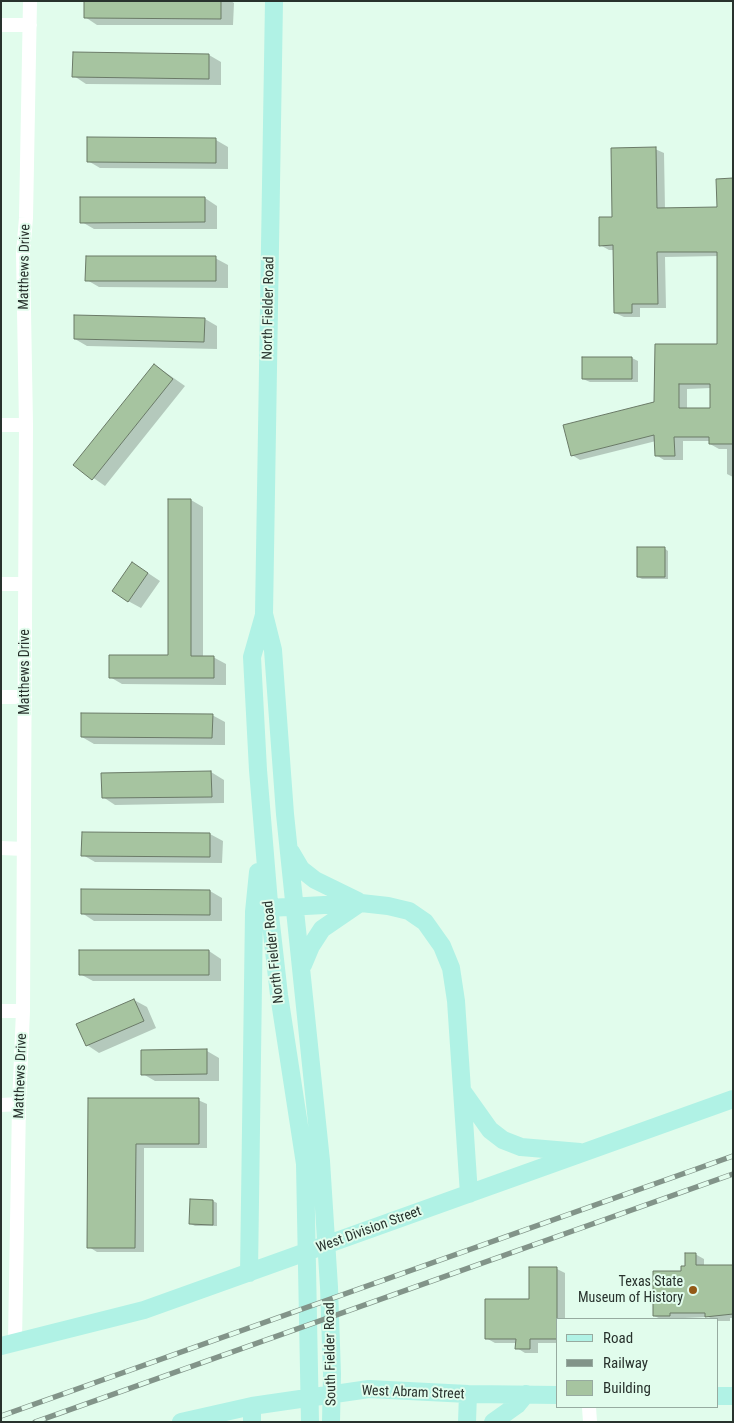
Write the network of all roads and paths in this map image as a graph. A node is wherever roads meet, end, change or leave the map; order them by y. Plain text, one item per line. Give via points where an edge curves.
1 (30, 1) edge
2 (274, 1) edge
3 (1, 25) edge
4 (30, 25) junction
5 (1, 425) edge
6 (26, 425) junction
7 (1, 584) edge
8 (24, 584) junction
9 (264, 614) junction
10 (1, 697) edge
11 (25, 698) junction
12 (263, 834) junction
13 (1, 848) edge
14 (288, 848) junction
15 (24, 849) junction
16 (361, 902) junction
17 (296, 906) junction
18 (269, 908) junction
19 (302, 970) junction
20 (23, 1011) junction
21 (1, 1012) edge
22 (462, 1091) junction
23 (733, 1099) edge
24 (19, 1104) junction
25 (1, 1105) edge
26 (585, 1152) junction
27 (313, 1162) junction
28 (469, 1194) junction
29 (249, 1273) junction
30 (329, 1286) joint
31 (306, 1291) joint
32 (8, 1344) edge
33 (468, 1394) junction
34 (526, 1394) junction
35 (556, 1395) edge
36 (719, 1396) edge
37 (733, 1396) edge
38 (589, 1408) edge
39 (252, 1414) edge
40 (181, 1422) edge
41 (310, 1422) edge
42 (331, 1422) edge
43 (467, 1422) edge
44 (493, 1422) edge
45 (590, 1422) edge

1 - 4 street, Matthews Drive
2 - 9 main road, North Fielder Road
3 - 4 street
4 - 6 street, Matthews Drive via 24,253
5 - 6 street
6 - 8 street, Matthews Drive
7 - 8 street
8 - 11 street, Matthews Drive
9 - 12 main road, North Fielder Road via 252,656
9 - 14 main road, North Fielder Road via 273,650
10 - 11 street
11 - 15 street, Matthews Drive
12 - 18 main road, North Fielder Road
12 - 29 main road via 254,912
13 - 15 street
14 - 16 main road via 301,869 314,880
14 - 17 main road, North Fielder Road
15 - 20 street, Matthews Drive
16 - 17 main road
16 - 19 main road via 322,929
16 - 22 main road via 409,911 425,922 442,946 451,968 456,1001
17 - 18 main road
17 - 19 main road, North Fielder Road
18 - 27 main road, North Fielder Road via 279,995
19 - 27 main road, North Fielder Road
20 - 21 street
20 - 24 street, Matthews Drive
22 - 26 main road via 490,1130 503,1140 521,1147
22 - 28 main road
23 - 26 main road, West Division Street
24 - 25 street
24 - 32 street, Matthews Drive
26 - 28 main road, West Division Street
27 - 30 main road, North Fielder Road
27 - 31 main road, North Fielder Road
28 - 29 main road, West Division Street
29 - 32 main road, West Division Street via 144,1310
30 - 42 main road, South Fielder Road
31 - 41 main road, South Fielder Road
33 - 34 main road, West Abram Street
33 - 39 main road, West Abram Street via 369,1389
33 - 43 main road
34 - 35 main road, West Abram Street
34 - 44 main road via 517,1405
36 - 37 main road
38 - 45 street
39 - 40 main road, West Abram Street

